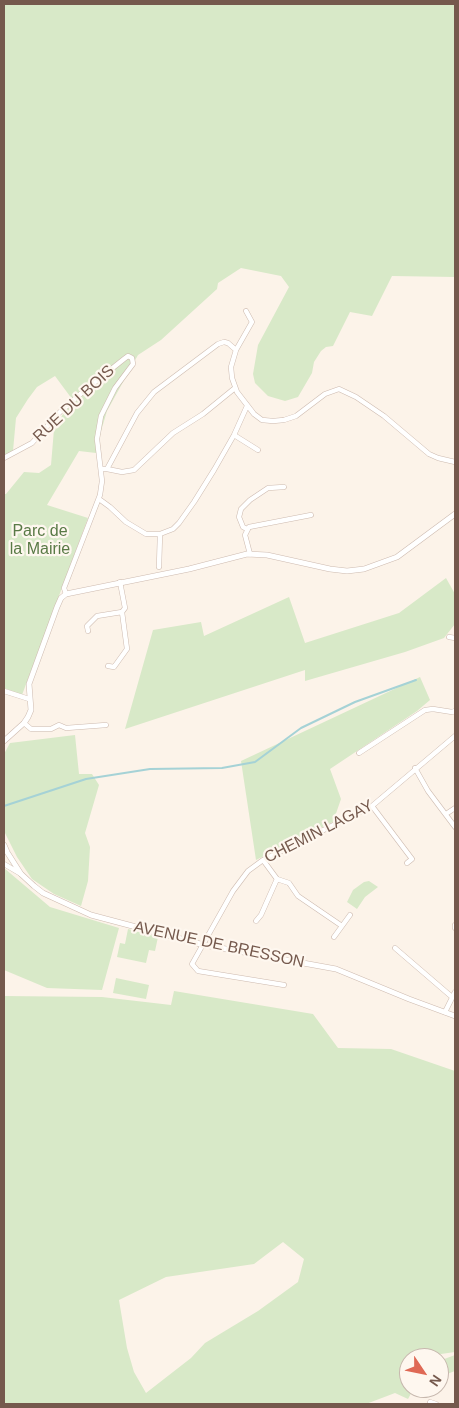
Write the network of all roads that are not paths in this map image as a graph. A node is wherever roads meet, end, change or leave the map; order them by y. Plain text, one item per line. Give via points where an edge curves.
1 (246, 311) dead end
2 (236, 350) junction
3 (235, 388) junction
4 (247, 406) junction
5 (234, 435) junction
6 (258, 450) dead end
7 (4, 458) edge
8 (455, 462) edge
9 (101, 469) junction
10 (108, 469) junction
11 (284, 487) dead end
12 (99, 499) junction
13 (455, 514) edge
14 (311, 515) dead end
15 (247, 529) junction
16 (160, 534) junction
17 (250, 554) junction
18 (159, 567) dead end
19 (120, 582) junction
20 (66, 594) junction
21 (122, 612) junction
22 (88, 631) dead end
23 (449, 637) dead end
24 (455, 638) edge
25 (108, 666) dead end
26 (4, 691) edge
27 (30, 699) junction
28 (455, 711) edge
29 (24, 723) junction
30 (106, 725) dead end
31 (455, 736) edge
32 (4, 741) edge
33 (359, 753) dead end
34 (415, 768) junction
35 (372, 806) junction
36 (455, 808) edge
37 (446, 814) junction
38 (455, 827) edge
39 (4, 845) edge
40 (263, 860) junction
41 (407, 863) dead end
42 (4, 864) edge
43 (21, 874) junction
44 (277, 879) junction
45 (350, 915) dead end
46 (256, 921) dead end
47 (342, 926) junction
48 (334, 937) dead end
49 (204, 944) junction
50 (395, 948) dead end
51 (284, 985) dead end
52 (454, 994) edge
53 (445, 1012) junction
54 (455, 1016) edge
55 (430, 1402) dead end
56 (436, 1404) edge

1 - 2 street via 252,322
2 - 3 street via 231,367
2 - 10 street via 230,343 218,344 154,392 137,413
3 - 4 street
3 - 10 street via 173,433 134,470
4 - 5 street
4 - 8 street via 262,420 284,420 296,416 325,394 339,389 384,416 429,454
5 - 6 street
5 - 16 street via 179,523
7 - 9 street, RUE DU BOIS via 32,443 84,390 130,356 133,364 100,416 97,439
9 - 10 street
9 - 12 street, RUE DU BOIS
11 - 15 street via 268,488 241,509 239,517
12 - 16 street via 138,530 146,534
12 - 20 street, RUE DU BOIS via 64,588
13 - 17 street via 406,551 364,570 330,569 267,554
14 - 15 street
15 - 17 street via 245,535
16 - 18 street
17 - 19 street
19 - 20 street
19 - 21 street
20 - 27 street via 57,607 29,684
21 - 22 street via 97,616 87,626
21 - 25 street via 127,649 114,667
23 - 24 street
26 - 27 street
27 - 29 street via 30,710
28 - 33 street via 425,710
29 - 30 street via 31,729 51,728 59,724 66,728
29 - 32 street
31 - 34 street, CHEMIN LAGAY
34 - 35 street, CHEMIN LAGAY
34 - 37 street
35 - 40 street, CHEMIN LAGAY
35 - 41 street via 412,859
36 - 37 street
37 - 38 street
39 - 43 street, AVENUE DE BRESSON
40 - 44 street
40 - 49 street, CHEMIN LAGAY via 248,871 233,891
42 - 43 street
43 - 49 street, AVENUE DE BRESSON via 43,893 91,915
44 - 46 street
44 - 47 street via 289,883 298,896
45 - 47 street
47 - 48 street
49 - 51 street, CHEMIN LAGAY via 192,964 198,971
49 - 53 street, AVENUE DE BRESSON via 336,969
50 - 52 street
52 - 53 street
53 - 54 street, AVENUE DE BRESSON
55 - 56 street

